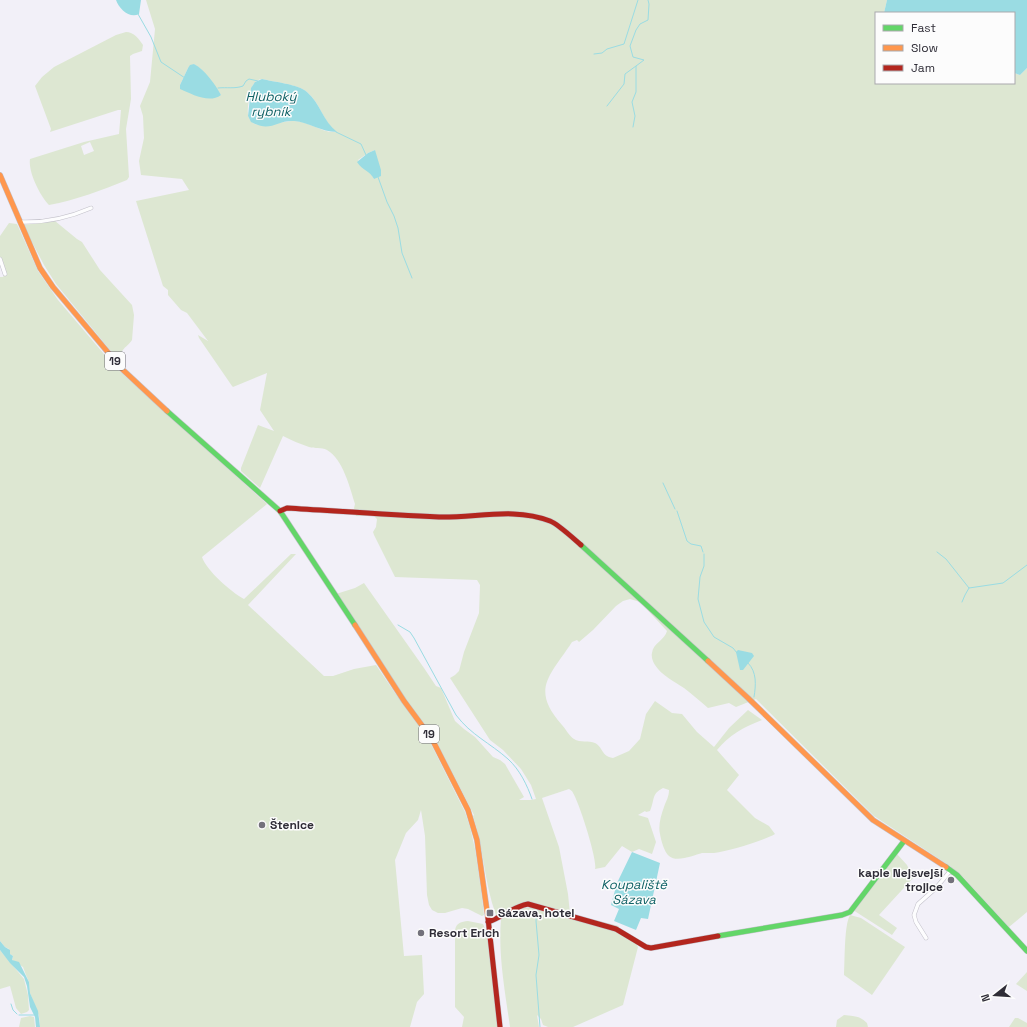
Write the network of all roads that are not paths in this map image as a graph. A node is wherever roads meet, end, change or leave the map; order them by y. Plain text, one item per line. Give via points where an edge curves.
1 (0, 174) edge
2 (91, 208) dead end
3 (20, 222) junction
4 (0, 259) edge
5 (5, 274) dead end
6 (280, 511) junction
7 (904, 841) junction
8 (950, 870) junction
9 (488, 922) junction
10 (926, 938) dead end
11 (1027, 951) edge
12 (500, 1027) edge

1 - 3 street, 19
2 - 3 street via 58,220
3 - 6 street, 19 via 40,268 53,287 122,369
4 - 5 street
6 - 7 street via 287,508 439,517 513,513 551,521 751,701 873,820
6 - 9 street, 19 via 400,695 432,739 468,810 480,855
7 - 8 street
7 - 9 street via 850,912 842,915 651,948 616,929 528,904 518,906
8 - 10 street via 936,888 918,904 914,915
8 - 11 street
9 - 12 street, 19

